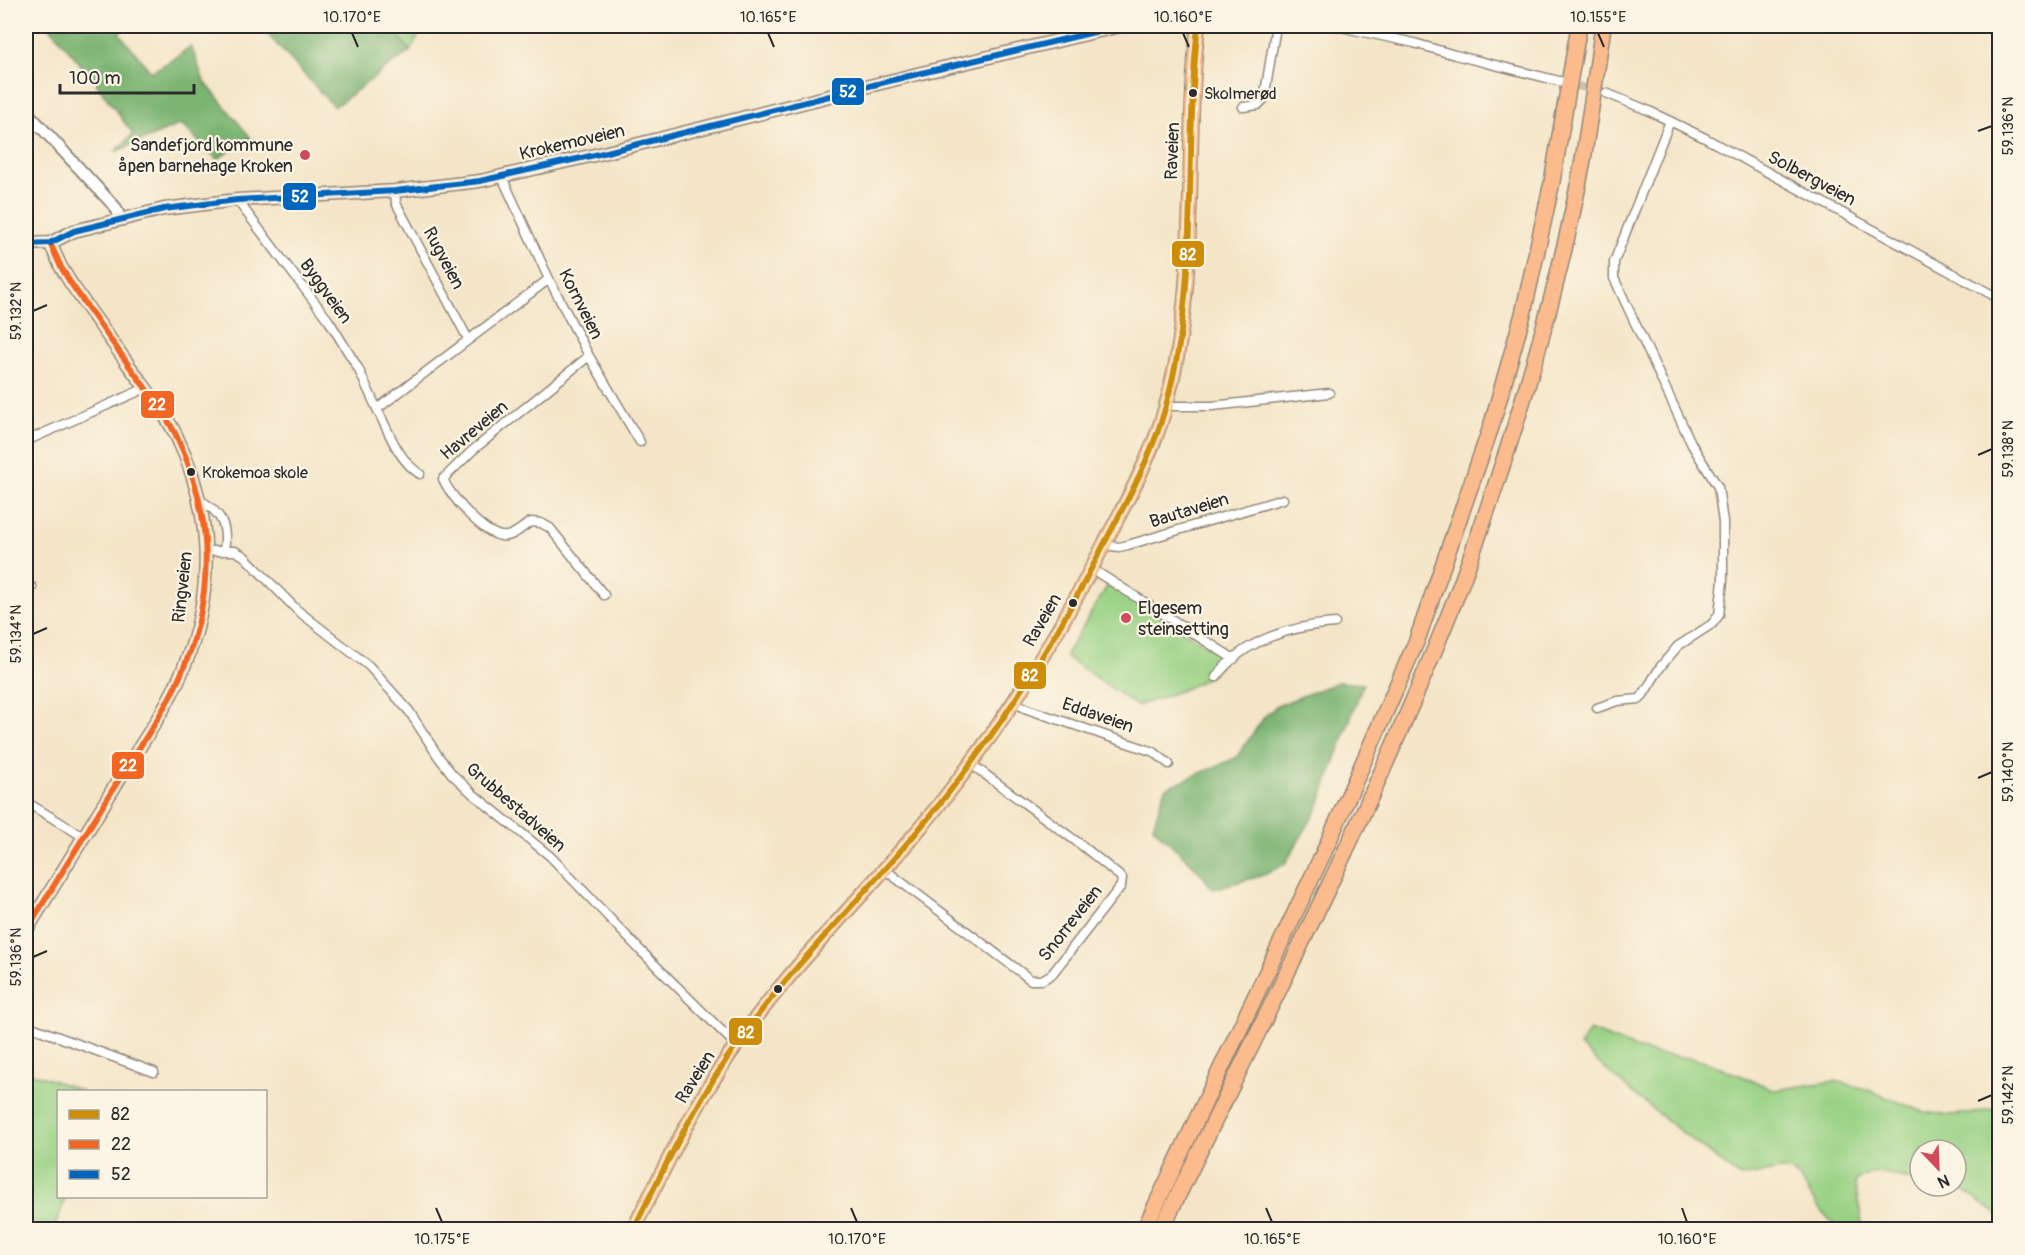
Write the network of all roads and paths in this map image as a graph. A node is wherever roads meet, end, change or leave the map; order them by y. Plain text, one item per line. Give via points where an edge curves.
1 (1120, 26) edge
2 (1198, 26) edge
3 (1276, 26) edge
4 (1336, 26) edge
5 (1603, 26) edge
6 (1579, 31) edge
7 (1563, 82) tunnel mouth
8 (1600, 88) junction
9 (1243, 107) dead end
10 (26, 111) edge
11 (1670, 121) junction
12 (38, 125) junction
13 (26, 133) edge
14 (502, 177) junction
15 (395, 191) junction
16 (237, 200) junction
17 (120, 218) junction
18 (50, 243) junction
19 (26, 244) edge
20 (549, 279) junction
21 (2000, 299) edge
22 (468, 339) junction
23 (589, 356) junction
24 (146, 388) junction
25 (1329, 393) dead end
26 (1165, 406) junction
27 (377, 409) junction
28 (26, 441) edge
29 (640, 442) dead end
30 (420, 474) dead end
31 (1283, 499) dead end
32 (200, 500) junction
33 (1104, 545) junction
34 (205, 550) junction
35 (224, 550) junction
36 (1092, 569) junction
37 (604, 595) dead end
38 (1335, 623) dead end
39 (1234, 659) junction
40 (1216, 677) dead end
41 (1013, 702) junction
42 (1597, 708) dead end
43 (971, 764) junction
44 (1169, 764) dead end
45 (26, 802) edge
46 (84, 837) junction
47 (884, 869) junction
48 (26, 931) edge
49 (26, 1025) edge
50 (736, 1045) junction
51 (154, 1072) dead end
52 (633, 1230) edge
53 (1144, 1230) edge
54 (1161, 1230) edge

1 - 14 main road, Krokemoveien
2 - 26 main road, Raveien via 1184,309
3 - 9 street via 1264,99 1258,105
4 - 7 street
5 - 8 highway
6 - 53 highway via 1523,314 1491,427 1417,640 1323,854
8 - 11 street, Solbergveien
8 - 54 highway via 1528,386 1453,605 1344,854
10 - 12 street
11 - 21 street, Solbergveien
11 - 42 street via 1614,262 1614,278 1692,445 1718,488 1723,522 1722,591 1717,619 1678,646 1640,699
12 - 13 street
12 - 17 street via 116,208
14 - 15 main road, Krokemoveien
14 - 20 street, Kornveien
15 - 16 main road, Krokemoveien
15 - 22 street, Rugveien via 396,203
16 - 17 main road, Krokemoveien via 164,208
16 - 27 street, Byggveien via 329,321
17 - 18 main road, Krokemoveien via 74,231
18 - 19 main road, Krokemoveien
18 - 24 main road, Ringveien via 70,282
20 - 22 street
20 - 23 street, Kornveien
22 - 27 street
23 - 29 street, Kornveien
23 - 37 street, Havreveien via 443,479 452,495 493,534 510,536 531,522 545,525
24 - 28 street
24 - 32 main road, Ringveien via 174,432
25 - 26 street via 1213,406
26 - 33 main road, Raveien via 1144,464
27 - 30 street, Byggveien via 401,457
31 - 33 street, Bautaveien via 1128,545
32 - 34 main road, Ringveien
32 - 35 street via 216,511 224,526
33 - 36 main road, Raveien
34 - 35 street, Grubbestadveien
34 - 46 main road, Ringveien via 200,617 184,669
35 - 50 street, Grubbestadveien via 244,556 297,610 369,666 409,711 452,774 550,856
36 - 39 street
36 - 41 main road, Raveien
38 - 39 street via 1275,634
39 - 40 street
41 - 43 main road, Raveien
41 - 44 street, Eddaveien via 1154,753
43 - 47 main road, Raveien
43 - 47 street, Snorreveien via 1122,878 1120,886 1052,974 1042,980 1031,980
45 - 46 street
46 - 48 main road, Ringveien
47 - 50 main road, Raveien
49 - 51 street
50 - 52 main road, Raveien via 695,1111

